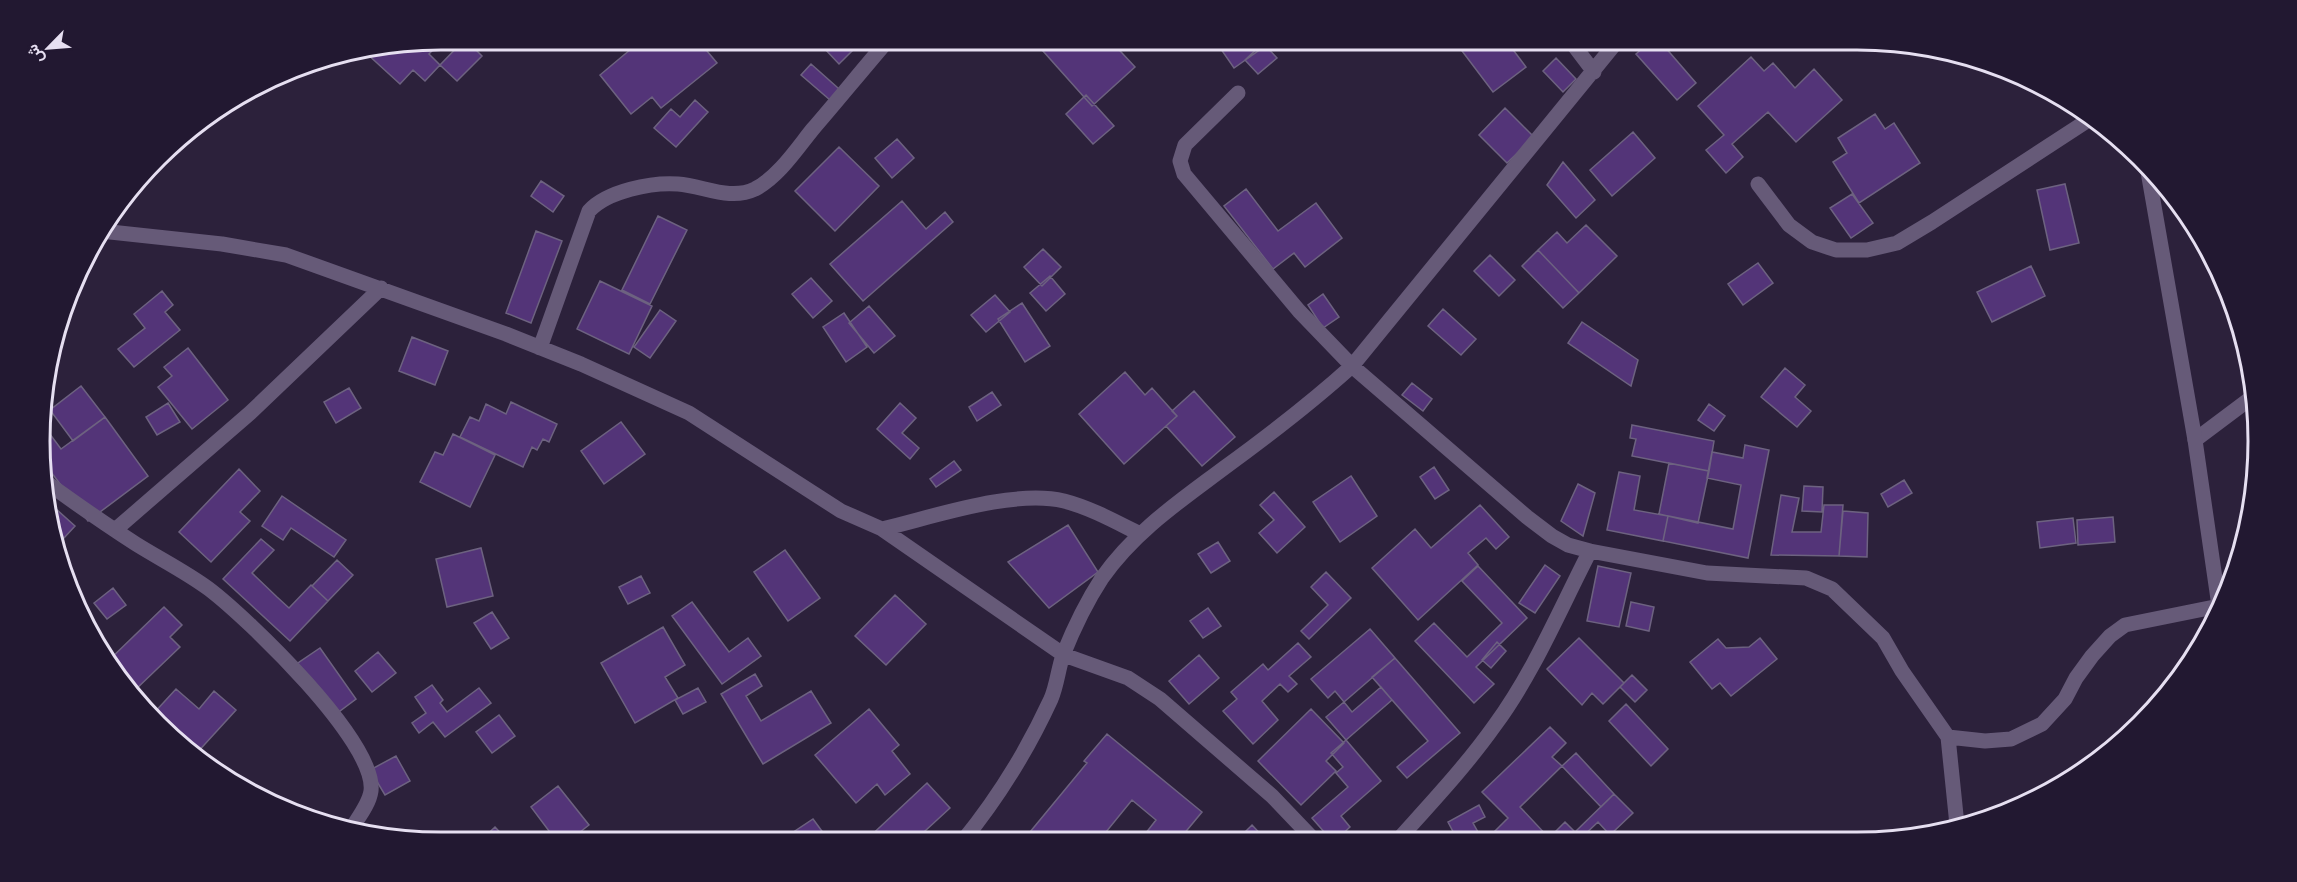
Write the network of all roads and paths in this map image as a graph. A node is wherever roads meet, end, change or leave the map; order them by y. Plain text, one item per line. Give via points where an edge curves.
1 (880, 50) edge
2 (1577, 50) edge
3 (1611, 50) edge
4 (1594, 72) junction
5 (1238, 93) dead end
6 (2084, 123) edge
7 (2150, 183) edge
8 (1758, 184) dead end
9 (110, 232) edge
10 (381, 288) junction
11 (540, 348) junction
12 (1352, 366) junction
13 (2245, 402) edge
14 (2194, 440) junction
15 (52, 486) edge
16 (882, 529) junction
17 (115, 530) junction
18 (1140, 534) junction
19 (1590, 551) junction
20 (2217, 593) edge
21 (2210, 608) edge
22 (1064, 655) junction
23 (1948, 737) junction
24 (1957, 819) edge
25 (355, 823) edge
26 (970, 832) edge
27 (1306, 832) edge
28 (1405, 832) edge

1 - 11 street via 789,158 755,189 728,193 679,184 658,185 608,196 596,203 589,211
2 - 4 street
3 - 4 street
4 - 12 street
5 - 12 street via 1185,145 1180,161 1184,174 1299,311
6 - 8 street via 1897,243 1867,250 1836,250 1812,242 1789,225
7 - 14 street
9 - 10 street via 286,255
10 - 11 street
10 - 17 street via 250,412
11 - 16 street via 689,413 841,511
12 - 18 street via 1309,405
12 - 19 street via 1527,518 1568,545
13 - 14 street
14 - 20 street
15 - 17 street
16 - 18 street via 1022,499 1063,501
16 - 22 street
17 - 25 street via 209,589 270,645 350,736 366,766 371,790
18 - 22 street via 1102,578
19 - 23 street via 1707,573 1806,578 1832,589 1883,638
19 - 28 street via 1532,665 1496,724
21 - 23 street via 2117,630 2092,656 2050,716 2010,740
22 - 26 street via 1052,696 1028,747 992,806
22 - 27 street via 1128,678 1160,699 1272,796
23 - 24 street

